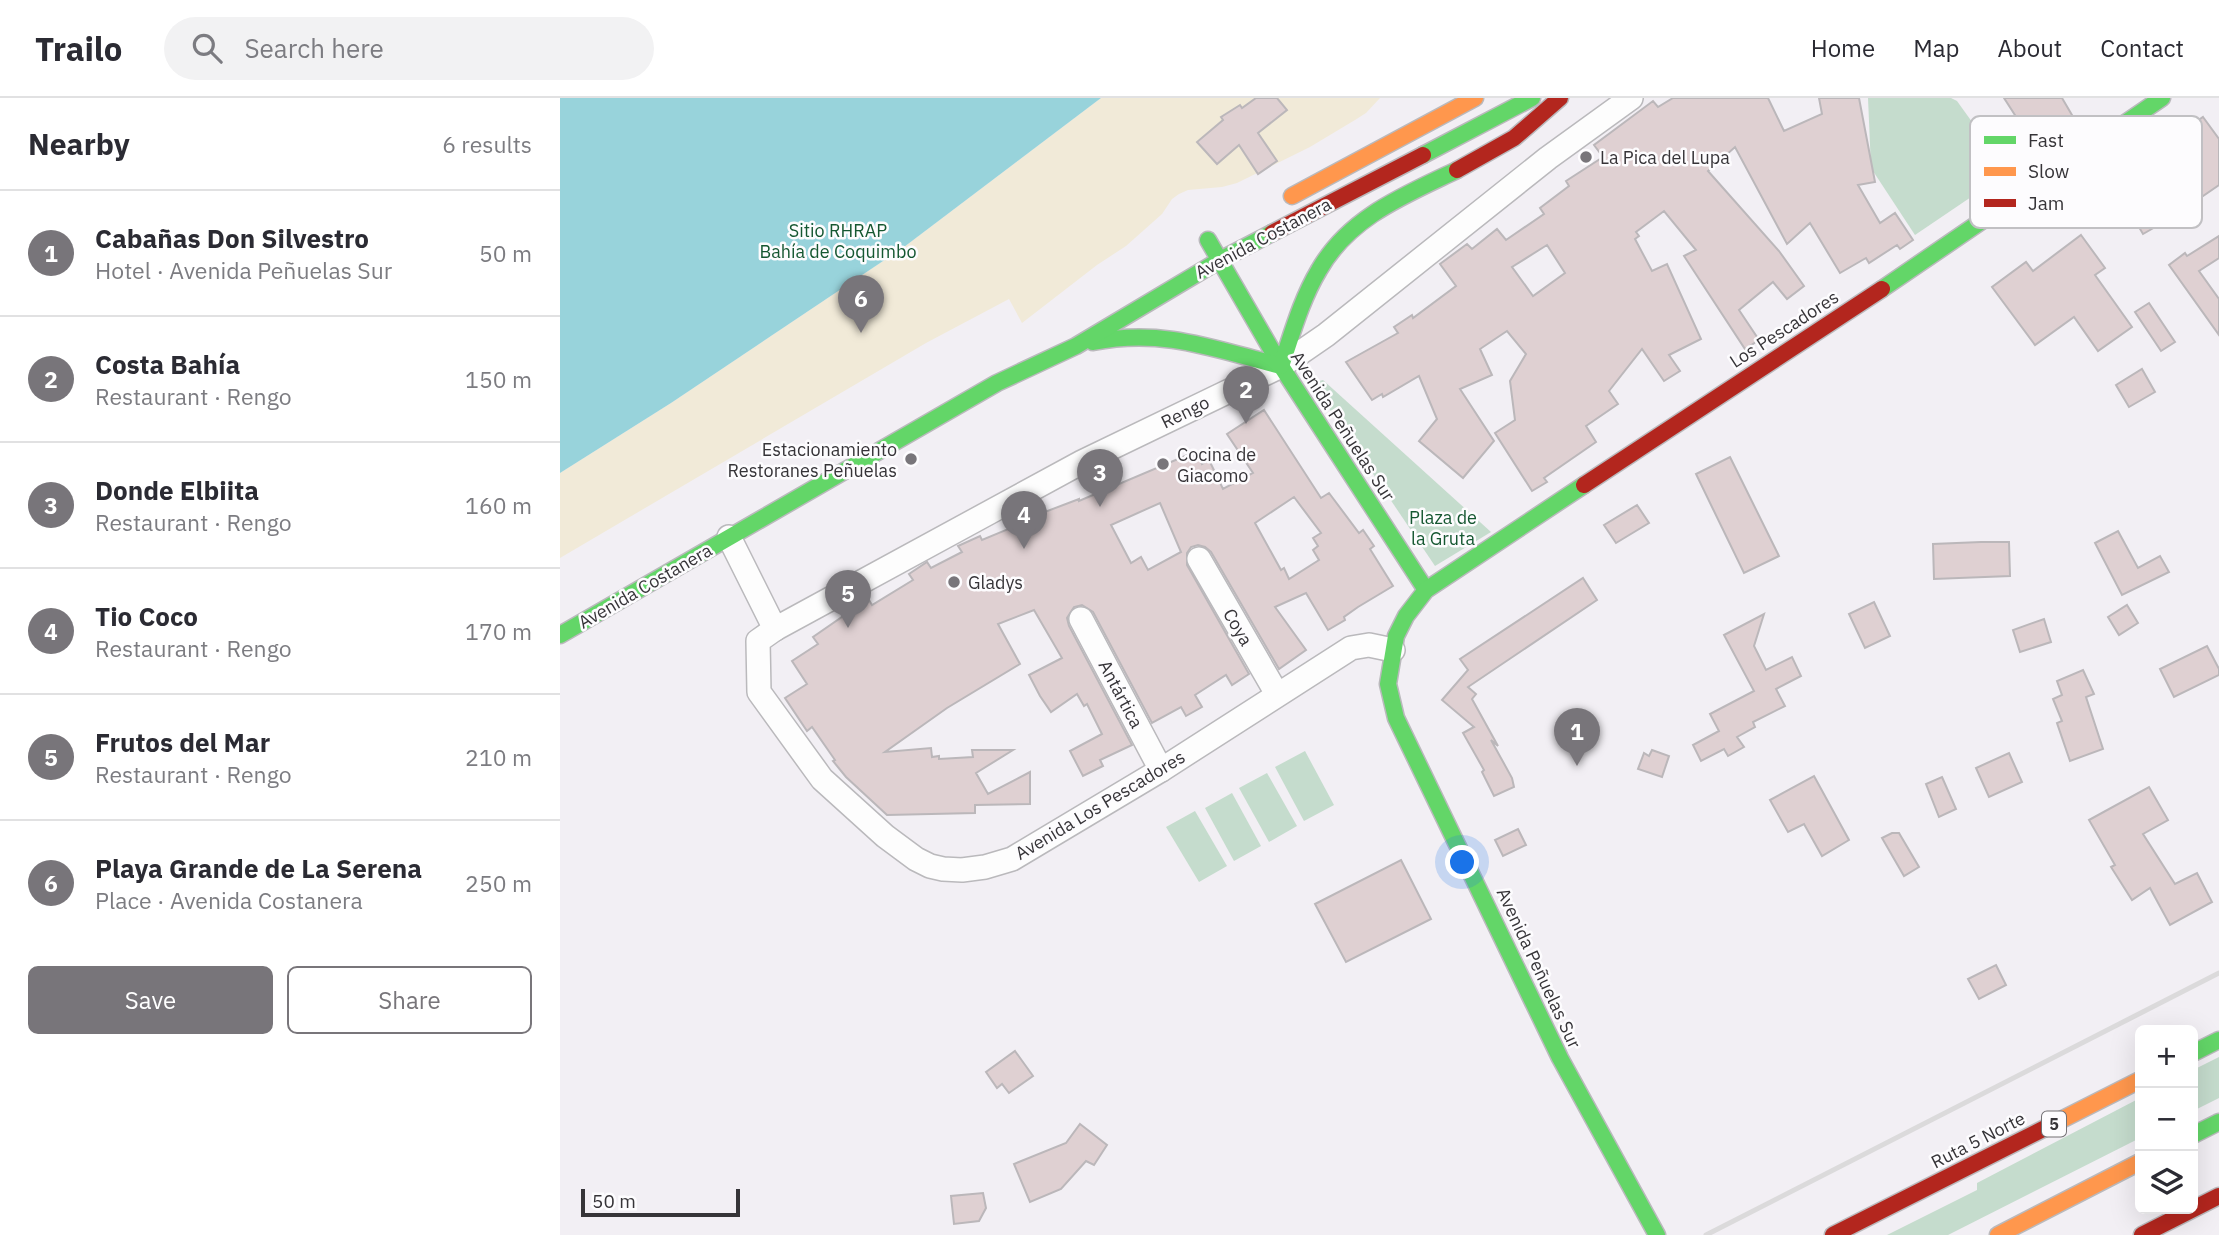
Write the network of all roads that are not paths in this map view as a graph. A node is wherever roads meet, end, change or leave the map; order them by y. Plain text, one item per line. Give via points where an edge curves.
1 (1475, 98) edge
2 (1532, 98) edge
3 (1560, 98) edge
4 (1631, 98) edge
5 (2162, 98) edge
6 (2136, 116) edge
7 (1281, 202) dead end
8 (1973, 228) edge
9 (1225, 231) dead end
10 (1202, 244) joint
11 (1220, 260) junction
12 (1046, 343) dead end
13 (1076, 346) junction
14 (1281, 366) junction
15 (997, 383) junction
16 (729, 537) junction
17 (1199, 559) dead end
18 (1426, 590) junction
19 (1081, 619) dead end
20 (775, 629) junction
21 (560, 635) edge
22 (1393, 650) junction
23 (1278, 694) junction
24 (1161, 770) junction
25 (2219, 1040) edge
26 (2198, 1050) edge
27 (2135, 1083) edge
28 (2219, 1122) edge
29 (2198, 1132) edge
30 (2135, 1165) edge
31 (2219, 1196) edge
32 (1657, 1235) edge
33 (1833, 1235) edge
34 (1998, 1235) edge
35 (2142, 1235) edge

1 - 7 main road, Avenida Costanera
2 - 11 main road, Avenida Costanera
3 - 14 main road via 1496,149 1379,208 1345,235 1317,271
4 - 14 street, Rengo
5 - 6 main road, Los Pescadores
8 - 18 main road, Los Pescadores
9 - 10 main road, Avenida Costanera
10 - 11 main road, Avenida Peñuelas Sur
11 - 13 main road, Avenida Costanera
11 - 14 main road, Avenida Peñuelas Sur
12 - 15 main road, Avenida Costanera
13 - 14 main road via 1121,337 1167,337
13 - 15 main road, Avenida Costanera
14 - 18 main road, Avenida Peñuelas Sur
14 - 20 street, Rengo via 1082,462
15 - 16 main road, Avenida Costanera
16 - 20 street, Avenida Costanera
16 - 21 main road, Avenida Costanera
17 - 23 street, Coya
18 - 22 main road, Avenida Peñuelas Sur via 1406,616
19 - 24 street, Antártica
20 - 24 street, Avenida Los Pescadores via 758,641 759,692 822,779 894,843 930,866 962,870 1012,859
22 - 23 street, Avenida Los Pescadores via 1369,645 1351,648
22 - 32 main road, Avenida Peñuelas Sur via 1390,695 1405,739 1560,1058
23 - 24 street, Avenida Los Pescadores
25 - 26 main road
27 - 33 main road, Ruta 5 Norte / 5
28 - 29 main road
30 - 34 main road
31 - 35 main road

